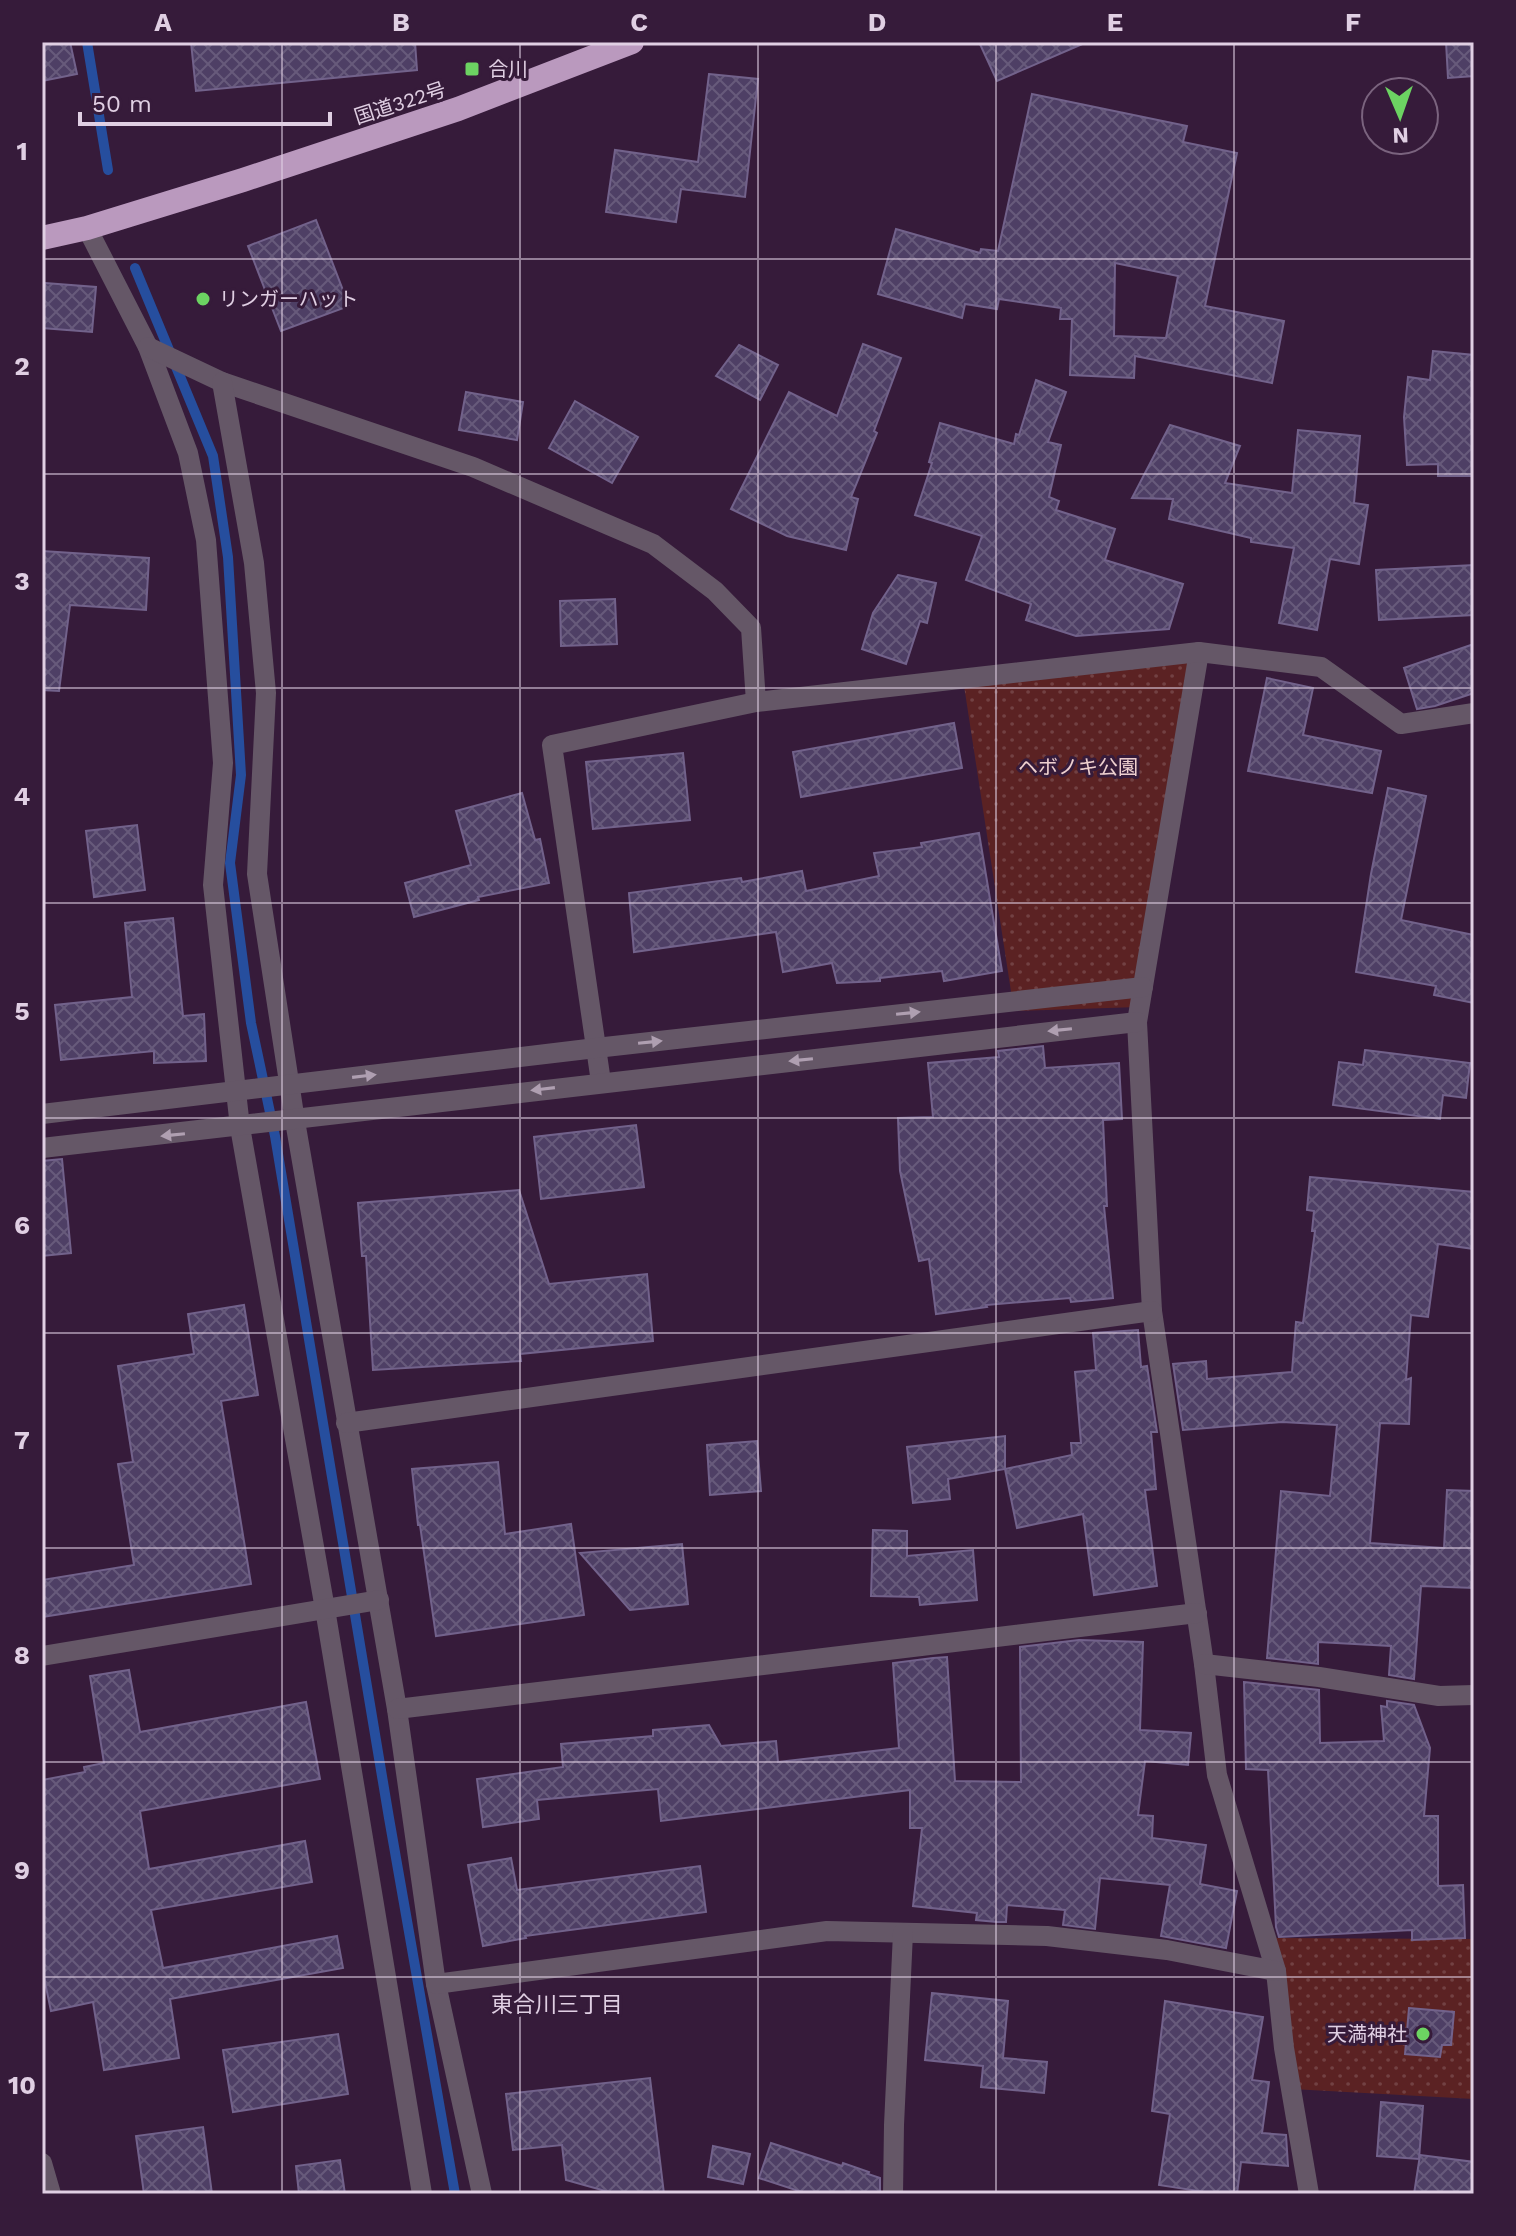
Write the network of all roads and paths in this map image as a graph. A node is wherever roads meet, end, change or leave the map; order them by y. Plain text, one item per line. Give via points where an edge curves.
1 (632, 42) edge
2 (87, 228) junction
3 (42, 238) edge
4 (148, 347) junction
5 (222, 382) junction
6 (1199, 652) junction
7 (756, 702) junction
8 (1474, 713) edge
9 (1143, 987) junction
10 (1137, 1022) junction
11 (596, 1048) junction
12 (601, 1082) junction
13 (288, 1085) junction
14 (239, 1091) junction
15 (42, 1114) edge
16 (294, 1121) junction
17 (245, 1127) junction
18 (42, 1148) edge
19 (1152, 1311) junction
20 (346, 1423) junction
21 (379, 1600) junction
22 (325, 1609) junction
23 (1197, 1613) junction
24 (42, 1656) edge
25 (1204, 1664) junction
26 (1474, 1695) edge
27 (397, 1709) junction
28 (903, 1933) junction
29 (1276, 1971) junction
30 (436, 1984) junction
31 (42, 2163) edge
32 (51, 2194) edge
33 (422, 2194) edge
34 (482, 2194) edge
35 (893, 2194) edge
36 (1309, 2194) edge

1 - 2 highway, 国道322号 via 458,109
2 - 3 highway, 国道322号
2 - 4 street
4 - 5 street
4 - 14 street via 188,453 206,540 223,763 213,885
5 - 7 street via 473,467 653,544 715,591 751,628
5 - 13 street via 254,563 266,693 257,874
6 - 7 street
6 - 8 street via 1321,667 1401,724
6 - 9 street
7 - 11 street via 552,745
9 - 10 street
11 -> 9 street
10 -> 12 street
10 - 19 street
11 - 12 street
13 -> 11 street
12 -> 16 street
13 - 14 street
13 - 16 street
14 - 15 street
14 - 17 street
16 - 17 street
16 - 20 street
17 -> 18 street
17 - 22 street
19 - 20 street
19 - 23 street
20 - 21 street
21 - 22 street
21 - 27 street
22 - 24 street
22 - 33 street
23 - 25 street
23 - 27 street
25 - 26 street via 1439,1696
25 - 29 street via 1217,1775
27 - 30 street
28 - 29 street via 1047,1936 1167,1950
28 - 30 street via 827,1931
28 - 35 street
29 - 36 street
30 - 34 street
31 - 32 street

